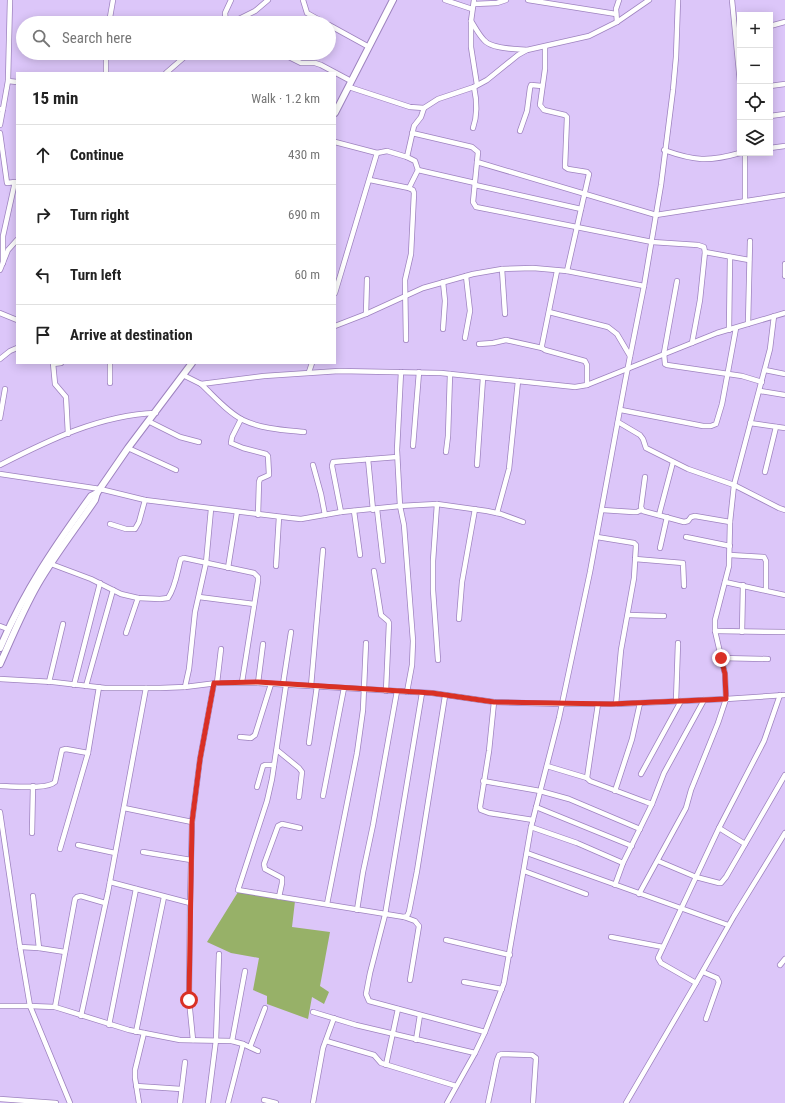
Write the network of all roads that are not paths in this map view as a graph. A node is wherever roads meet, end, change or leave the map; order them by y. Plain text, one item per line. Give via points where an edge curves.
1 (10, 0) edge
2 (114, 0) edge
3 (231, 0) edge
4 (268, 0) edge
5 (303, 0) edge
6 (393, 0) edge
7 (444, 0) edge
8 (506, 0) edge
9 (528, 0) edge
10 (619, 0) edge
11 (649, 0) edge
12 (678, 0) edge
13 (732, 0) edge
14 (474, 2) edge
15 (472, 9) junction
16 (616, 14) junction
17 (111, 16) edge
18 (225, 16) edge
19 (244, 16) edge
20 (311, 16) edge
21 (471, 21) junction
22 (617, 22) junction
23 (785, 22) edge
24 (773, 25) edge
25 (737, 28) edge
26 (336, 29) edge
27 (369, 47) junction
28 (545, 47) junction
29 (527, 50) junction
30 (106, 60) edge
31 (181, 60) edge
32 (294, 60) edge
33 (106, 72) edge
34 (167, 72) edge
35 (332, 72) edge
36 (336, 75) edge
37 (8, 81) junction
38 (16, 82) edge
39 (350, 84) junction
40 (785, 84) edge
41 (476, 86) junction
42 (542, 86) junction
43 (773, 86) edge
44 (424, 108) junction
45 (1, 109) edge
46 (336, 111) edge
47 (785, 114) edge
48 (773, 116) edge
49 (0, 125) edge
50 (473, 128) dead end
51 (520, 131) dead end
52 (412, 132) junction
53 (0, 133) edge
54 (336, 142) edge
55 (785, 146) edge
56 (773, 148) edge
57 (664, 150) junction
58 (377, 152) junction
59 (737, 154) edge
60 (745, 156) edge
61 (407, 157) junction
62 (477, 162) junction
63 (418, 170) junction
64 (370, 180) junction
65 (7, 182) junction
66 (16, 182) edge
67 (0, 184) edge
68 (475, 184) junction
69 (409, 188) junction
70 (585, 194) junction
71 (785, 195) edge
72 (745, 201) junction
73 (581, 209) junction
74 (656, 215) junction
75 (577, 227) junction
76 (16, 241) edge
77 (750, 241) dead end
78 (652, 242) junction
79 (705, 252) junction
80 (730, 257) junction
81 (749, 260) junction
82 (3, 263) junction
83 (785, 264) edge
84 (502, 269) junction
85 (0, 270) edge
86 (557, 271) junction
87 (567, 271) junction
88 (466, 276) junction
89 (785, 276) edge
90 (367, 279) dead end
91 (677, 281) dead end
92 (443, 282) junction
93 (644, 286) junction
94 (336, 290) edge
95 (406, 296) junction
96 (548, 312) junction
97 (0, 313) edge
98 (785, 313) edge
99 (366, 314) junction
100 (505, 314) dead end
101 (774, 316) junction
102 (16, 320) edge
103 (748, 324) junction
104 (336, 326) edge
105 (736, 328) junction
106 (442, 329) dead end
107 (729, 330) junction
108 (466, 338) dead end
109 (406, 340) dead end
110 (692, 342) junction
111 (479, 344) dead end
112 (16, 348) edge
113 (542, 348) junction
114 (664, 354) junction
115 (630, 356) junction
116 (0, 359) edge
117 (53, 364) edge
118 (110, 364) edge
119 (191, 364) edge
120 (312, 364) edge
121 (627, 369) junction
122 (765, 370) junction
123 (309, 372) junction
124 (401, 372) junction
125 (419, 372) junction
126 (450, 374) junction
127 (727, 374) junction
128 (785, 374) edge
129 (183, 375) junction
130 (484, 378) junction
131 (518, 382) junction
132 (762, 382) junction
133 (110, 383) dead end
134 (201, 384) junction
135 (587, 385) junction
136 (5, 389) dead end
137 (760, 391) junction
138 (785, 395) edge
139 (621, 410) junction
140 (156, 413) junction
141 (0, 418) edge
142 (242, 419) junction
143 (148, 421) junction
144 (618, 422) junction
145 (750, 424) junction
146 (776, 427) junction
147 (785, 428) edge
148 (304, 432) dead end
149 (68, 434) junction
150 (199, 442) dead end
151 (413, 446) dead end
152 (128, 448) junction
153 (446, 452) dead end
154 (397, 457) junction
155 (368, 459) junction
156 (673, 462) junction
157 (0, 465) edge
158 (313, 465) dead end
159 (477, 465) dead end
160 (176, 470) dead end
161 (765, 472) dead end
162 (0, 474) edge
163 (645, 477) dead end
164 (734, 485) junction
165 (98, 491) junction
166 (145, 500) junction
167 (437, 504) junction
168 (400, 506) junction
169 (211, 509) junction
170 (375, 510) junction
171 (475, 510) junction
172 (602, 510) junction
173 (641, 510) junction
174 (785, 510) edge
175 (354, 511) junction
176 (237, 512) junction
177 (341, 512) junction
178 (497, 513) junction
179 (258, 514) junction
180 (325, 515) junction
181 (659, 515) junction
182 (279, 517) junction
183 (667, 517) junction
184 (523, 522) dead end
185 (730, 522) junction
186 (110, 524) dead end
187 (597, 537) junction
188 (686, 537) dead end
189 (730, 546) junction
190 (660, 548) dead end
191 (323, 550) dead end
192 (360, 555) dead end
193 (730, 555) junction
194 (635, 559) junction
195 (383, 561) dead end
196 (51, 564) junction
197 (206, 564) junction
198 (276, 566) dead end
199 (228, 568) junction
200 (374, 571) dead end
201 (725, 582) junction
202 (100, 583) junction
203 (743, 585) junction
204 (684, 586) dead end
205 (113, 590) junction
206 (766, 590) junction
207 (785, 595) edge
208 (199, 597) junction
209 (138, 598) junction
210 (254, 604) junction
211 (628, 615) junction
212 (664, 616) dead end
213 (460, 619) dead end
214 (63, 624) dead end
215 (0, 626) edge
216 (8, 629) junction
217 (715, 631) junction
218 (291, 632) dead end
219 (742, 632) junction
220 (785, 632) edge
221 (126, 633) dead end
222 (366, 642) dead end
223 (678, 643) dead end
224 (263, 644) dead end
225 (0, 648) edge
226 (221, 649) dead end
227 (721, 658) junction
228 (768, 659) dead end
229 (438, 660) dead end
230 (0, 664) edge
231 (0, 679) edge
232 (49, 682) junction
233 (242, 682) junction
234 (258, 682) junction
235 (215, 683) junction
236 (74, 684) junction
237 (271, 684) junction
238 (285, 684) junction
239 (86, 686) junction
240 (311, 686) junction
241 (317, 686) junction
242 (99, 687) junction
243 (185, 687) junction
244 (146, 688) junction
245 (344, 688) junction
246 (364, 689) junction
247 (386, 691) junction
248 (397, 691) junction
249 (407, 692) junction
250 (422, 693) junction
251 (782, 695) edge
252 (445, 696) junction
253 (726, 699) junction
254 (704, 700) junction
255 (678, 701) junction
256 (494, 702) junction
257 (640, 703) junction
258 (562, 704) junction
259 (598, 704) junction
260 (616, 704) junction
261 (240, 737) dead end
262 (309, 743) dead end
263 (277, 750) junction
264 (88, 753) junction
265 (274, 766) junction
266 (547, 766) junction
267 (641, 774) dead end
268 (785, 775) edge
269 (587, 778) junction
270 (483, 781) junction
271 (0, 786) edge
272 (33, 786) junction
273 (257, 787) dead end
274 (540, 791) junction
275 (616, 791) junction
276 (323, 796) dead end
277 (299, 797) dead end
278 (652, 804) junction
279 (124, 808) junction
280 (536, 808) junction
281 (0, 812) edge
282 (533, 820) junction
283 (192, 822) junction
284 (531, 827) junction
285 (300, 828) dead end
286 (719, 828) junction
287 (640, 829) junction
288 (32, 832) dead end
289 (785, 833) edge
290 (745, 844) junction
291 (78, 845) dead end
292 (632, 846) junction
293 (60, 849) dead end
294 (143, 852) dead end
295 (115, 853) junction
296 (527, 853) junction
297 (191, 860) junction
298 (658, 861) junction
299 (624, 863) junction
300 (524, 871) junction
301 (696, 878) junction
302 (110, 882) junction
303 (615, 885) junction
304 (136, 889) junction
305 (586, 894) dead end
306 (639, 894) junction
307 (33, 896) dead end
308 (164, 896) junction
309 (279, 896) junction
310 (105, 903) junction
311 (190, 903) junction
312 (327, 904) junction
313 (682, 909) junction
314 (357, 910) junction
315 (385, 915) junction
316 (404, 917) junction
317 (728, 926) junction
318 (611, 937) dead end
319 (446, 940) dead end
320 (20, 947) junction
321 (663, 947) junction
322 (39, 948) junction
323 (65, 952) junction
324 (219, 954) dead end
325 (510, 955) junction
326 (785, 959) edge
327 (780, 965) dead end
328 (245, 971) dead end
329 (703, 972) junction
330 (410, 980) dead end
331 (464, 982) dead end
332 (696, 983) junction
333 (502, 989) junction
334 (0, 1006) edge
335 (30, 1006) junction
336 (55, 1007) junction
337 (264, 1008) dead end
338 (398, 1009) junction
339 (313, 1012) dead end
340 (420, 1015) junction
341 (81, 1016) junction
342 (334, 1018) junction
343 (706, 1019) dead end
344 (109, 1025) junction
345 (136, 1032) junction
346 (485, 1032) junction
347 (144, 1033) junction
348 (392, 1034) junction
349 (193, 1040) junction
350 (216, 1040) junction
351 (416, 1040) junction
352 (232, 1041) junction
353 (326, 1041) junction
354 (243, 1044) junction
355 (250, 1047) junction
356 (258, 1051) dead end
357 (475, 1054) junction
358 (185, 1062) dead end
359 (386, 1065) junction
360 (136, 1086) junction
361 (456, 1086) junction
362 (181, 1089) junction
363 (264, 1100) dead end
364 (1, 1101) edge
365 (56, 1103) edge
366 (70, 1103) edge
367 (139, 1103) edge
368 (180, 1103) edge
369 (208, 1103) edge
370 (228, 1103) edge
371 (276, 1103) edge
372 (313, 1103) edge
373 (447, 1103) edge
374 (488, 1103) edge
375 (533, 1103) edge
376 (626, 1103) edge

1 - 37 street
2 - 17 street
3 - 18 street
4 - 19 street
5 - 20 street via 307,14
6 - 27 street
7 - 15 street
8 - 14 street via 497,3
9 - 16 street
10 - 16 street
11 - 22 street
12 - 57 street via 676,57
13 - 25 street
14 - 15 street
15 - 21 street
16 - 22 street
21 - 29 street via 487,43
21 - 41 street
22 - 28 street via 589,36
23 - 24 street
26 - 27 street
27 - 39 street
28 - 29 street
28 - 42 street
29 - 41 street
30 - 33 street
31 - 34 street
32 - 35 street via 321,65
36 - 39 street
37 - 38 street
37 - 45 street
39 - 44 street via 410,107
39 - 46 street
40 - 43 street
41 - 44 street via 438,99
41 - 50 street via 477,112
42 - 51 street via 531,85 527,111
42 - 70 street via 541,108 567,117 565,166 568,169 589,173
44 - 52 street
45 - 49 street
47 - 48 street
52 - 61 street
52 - 62 street via 472,147 478,152
53 - 65 street
54 - 58 street
55 - 56 street
57 - 59 street via 685,158 708,160
57 - 74 street
58 - 61 street
58 - 64 street
60 - 72 street
61 - 63 street via 415,161
62 - 68 street
62 - 70 street
63 - 68 street
63 - 69 street
64 - 69 street
64 - 94 street
65 - 66 street
65 - 67 street
66 - 82 street via 3,236
68 - 73 street
68 - 75 street via 473,202 476,207
69 - 95 street via 414,193 411,254 405,280
70 - 73 street
70 - 74 street
71 - 72 street
72 - 74 street
73 - 75 street
74 - 78 street
75 - 78 street
75 - 87 street
76 - 82 street via 8,250
77 - 81 street
78 - 79 street via 698,245 704,247
78 - 93 street
79 - 80 street
79 - 110 street
80 - 81 street
80 - 107 street
81 - 103 street
82 - 85 street
83 - 89 street
84 - 86 street via 533,268
84 - 88 street
84 - 100 street
86 - 87 street
86 - 96 street
87 - 93 street
88 - 92 street
88 - 108 street via 470,311
90 - 99 street
91 - 114 street
92 - 95 street
92 - 106 street via 445,301
93 - 115 street
95 - 99 street
95 - 109 street
96 - 113 street
96 - 115 street via 608,327 617,334
97 - 102 street
98 - 101 street
99 - 104 street
101 - 103 street
101 - 122 street
103 - 105 street
105 - 107 street
105 - 127 street
107 - 110 street
110 - 114 street
111 - 113 street via 502,340
112 - 116 street
113 - 135 street via 585,361
114 - 121 street
114 - 127 street via 667,365
115 - 121 street
117 - 149 street via 56,384 66,397
118 - 133 street
119 - 129 street
120 - 123 street
121 - 135 street
121 - 139 street
122 - 128 street
122 - 132 street
123 - 124 street
123 - 134 street
124 - 125 street
124 - 154 street
125 - 126 street
125 - 151 street
126 - 130 street
126 - 153 street
127 - 132 street
127 - 139 street via 718,421 713,425 703,426
129 - 134 street
129 - 140 street
130 - 131 street
130 - 159 street
131 - 135 street via 575,387
131 - 178 street via 509,469
132 - 137 street
134 - 142 street via 226,408
136 - 141 street
137 - 138 street
137 - 145 street
139 - 144 street
140 - 143 street
140 - 149 street via 136,414 99,422
142 - 148 street via 271,429
142 - 179 street via 231,443 268,456 269,475 259,482
143 - 150 street
143 - 152 street
144 - 156 street via 640,435 646,448
144 - 172 street
145 - 146 street
145 - 164 street
146 - 147 street
146 - 161 street
149 - 157 street via 47,441
152 - 160 street
152 - 165 street
154 - 155 street
154 - 168 street
155 - 170 street
155 - 177 street via 336,461 332,464
156 - 164 street
156 - 181 street
158 - 180 street
162 - 165 street
163 - 173 street
164 - 174 street
164 - 185 street
165 - 166 street
165 - 196 street via 95,500
165 - 216 street via 91,496 42,565
166 - 169 street
166 - 186 street via 134,530
167 - 168 street
167 - 171 street
167 - 229 street via 433,590
168 - 170 street
168 - 249 street via 404,526 413,642
169 - 176 street
169 - 197 street
170 - 175 street
170 - 195 street
171 - 178 street
171 - 213 street via 462,582
172 - 173 street
172 - 187 street
173 - 181 street
175 - 177 street
175 - 192 street
176 - 179 street
176 - 199 street
177 - 180 street
178 - 184 street
179 - 182 street
180 - 182 street via 301,519
181 - 183 street
182 - 198 street
183 - 185 street via 684,522 695,516
183 - 190 street
185 - 189 street
187 - 194 street via 634,542
187 - 258 street
188 - 189 street
189 - 193 street
191 - 240 street
193 - 201 street
193 - 206 street via 764,557
194 - 204 street via 683,563
194 - 211 street
196 - 202 street
196 - 230 street via 16,625
197 - 199 street
197 - 208 street
197 - 209 street via 181,559 168,598
199 - 210 street via 257,575
200 - 247 street via 381,615 389,623
201 - 203 street
201 - 217 street via 714,620
202 - 205 street
202 - 236 street
203 - 206 street
203 - 219 street
205 - 209 street
205 - 239 street
206 - 207 street
208 - 210 street
208 - 243 street
209 - 221 street
210 - 233 street
211 - 212 street
211 - 260 street via 621,650
214 - 232 street
215 - 216 street
216 - 225 street
217 - 219 street
217 - 227 street
218 - 238 street
219 - 220 street
222 - 246 street
223 - 255 street
224 - 234 street
226 - 235 street
227 - 228 street
227 - 253 street via 725,674
231 - 232 street
232 - 236 street
233 - 234 street
233 - 235 street
234 - 237 street
235 - 243 street
235 - 283 street via 200,759
236 - 239 street
237 - 238 street
237 - 261 street via 255,735 251,738
238 - 240 street
238 - 263 street
239 - 242 street
240 - 241 street
241 - 245 street
241 - 262 street
242 - 244 street
242 - 264 street
243 - 244 street
244 - 279 street
245 - 246 street
245 - 276 street
246 - 247 street
246 - 312 street via 357,753
247 - 248 street
248 - 249 street
248 - 314 street
249 - 250 street
250 - 252 street
250 - 315 street
251 - 253 street
251 - 286 street via 764,741
252 - 256 street
252 - 316 street via 417,871 409,912
253 - 254 street
253 - 298 street via 686,808
254 - 255 street
254 - 278 street via 664,773
255 - 257 street
255 - 267 street
256 - 258 street
256 - 270 street
257 - 260 street
257 - 275 street
258 - 259 street
258 - 266 street
259 - 260 street
259 - 269 street
263 - 265 street
263 - 277 street via 302,772
264 - 272 street via 62,750 54,784
264 - 293 street
265 - 273 street via 263,766
265 - 309 street via 267,801 238,890
266 - 269 street
266 - 274 street
268 - 290 street
269 - 275 street
270 - 274 street
270 - 282 street via 481,810
271 - 272 street
272 - 288 street
274 - 280 street
274 - 287 street via 569,799
275 - 278 street
278 - 287 street
279 - 283 street
279 - 295 street
280 - 282 street
280 - 292 street
281 - 320 street
282 - 284 street
283 - 297 street
284 - 296 street
284 - 299 street
285 - 309 street via 282,824 278,826 264,864 265,870 282,878
286 - 290 street
286 - 301 street
287 - 292 street
289 - 317 street
290 - 301 street via 721,883
291 - 295 street
292 - 299 street
294 - 297 street
295 - 302 street
296 - 300 street
296 - 303 street
297 - 311 street
298 - 301 street
298 - 306 street
299 - 303 street
300 - 305 street
300 - 325 street
301 - 313 street
302 - 304 street
302 - 310 street
303 - 306 street
304 - 308 street
304 - 344 street
306 - 313 street
307 - 322 street
308 - 311 street
308 - 345 street
309 - 312 street
310 - 323 street via 77,897
310 - 341 street
311 - 349 street via 189,1000
312 - 314 street
313 - 317 street
313 - 321 street
314 - 315 street
315 - 316 street
315 - 338 street via 366,994 369,1001
316 - 330 street via 419,926
317 - 329 street
318 - 321 street
319 - 325 street
320 - 322 street
320 - 335 street
321 - 332 street via 658,960
322 - 323 street
323 - 336 street
324 - 350 street
325 - 333 street
326 - 327 street
328 - 352 street
329 - 332 street
329 - 343 street via 717,978 719,982
331 - 333 street
332 - 376 street
333 - 346 street
334 - 335 street
335 - 336 street
335 - 366 street
336 - 341 street
337 - 355 street
338 - 340 street
338 - 348 street
339 - 342 street
340 - 346 street
340 - 351 street
341 - 344 street
342 - 348 street
342 - 353 street
344 - 345 street
345 - 347 street
346 - 357 street
347 - 349 street
347 - 360 street via 135,1070
348 - 351 street
348 - 359 street
349 - 350 street
350 - 352 street
350 - 369 street
351 - 357 street
352 - 354 street
353 - 359 street via 374,1055 378,1062
353 - 372 street
354 - 355 street
354 - 370 street
355 - 356 street
357 - 361 street
358 - 362 street
359 - 361 street
360 - 362 street
360 - 367 street
361 - 373 street
362 - 368 street
363 - 371 street
364 - 365 street
374 - 375 street via 497,1060 502,1054 536,1058

